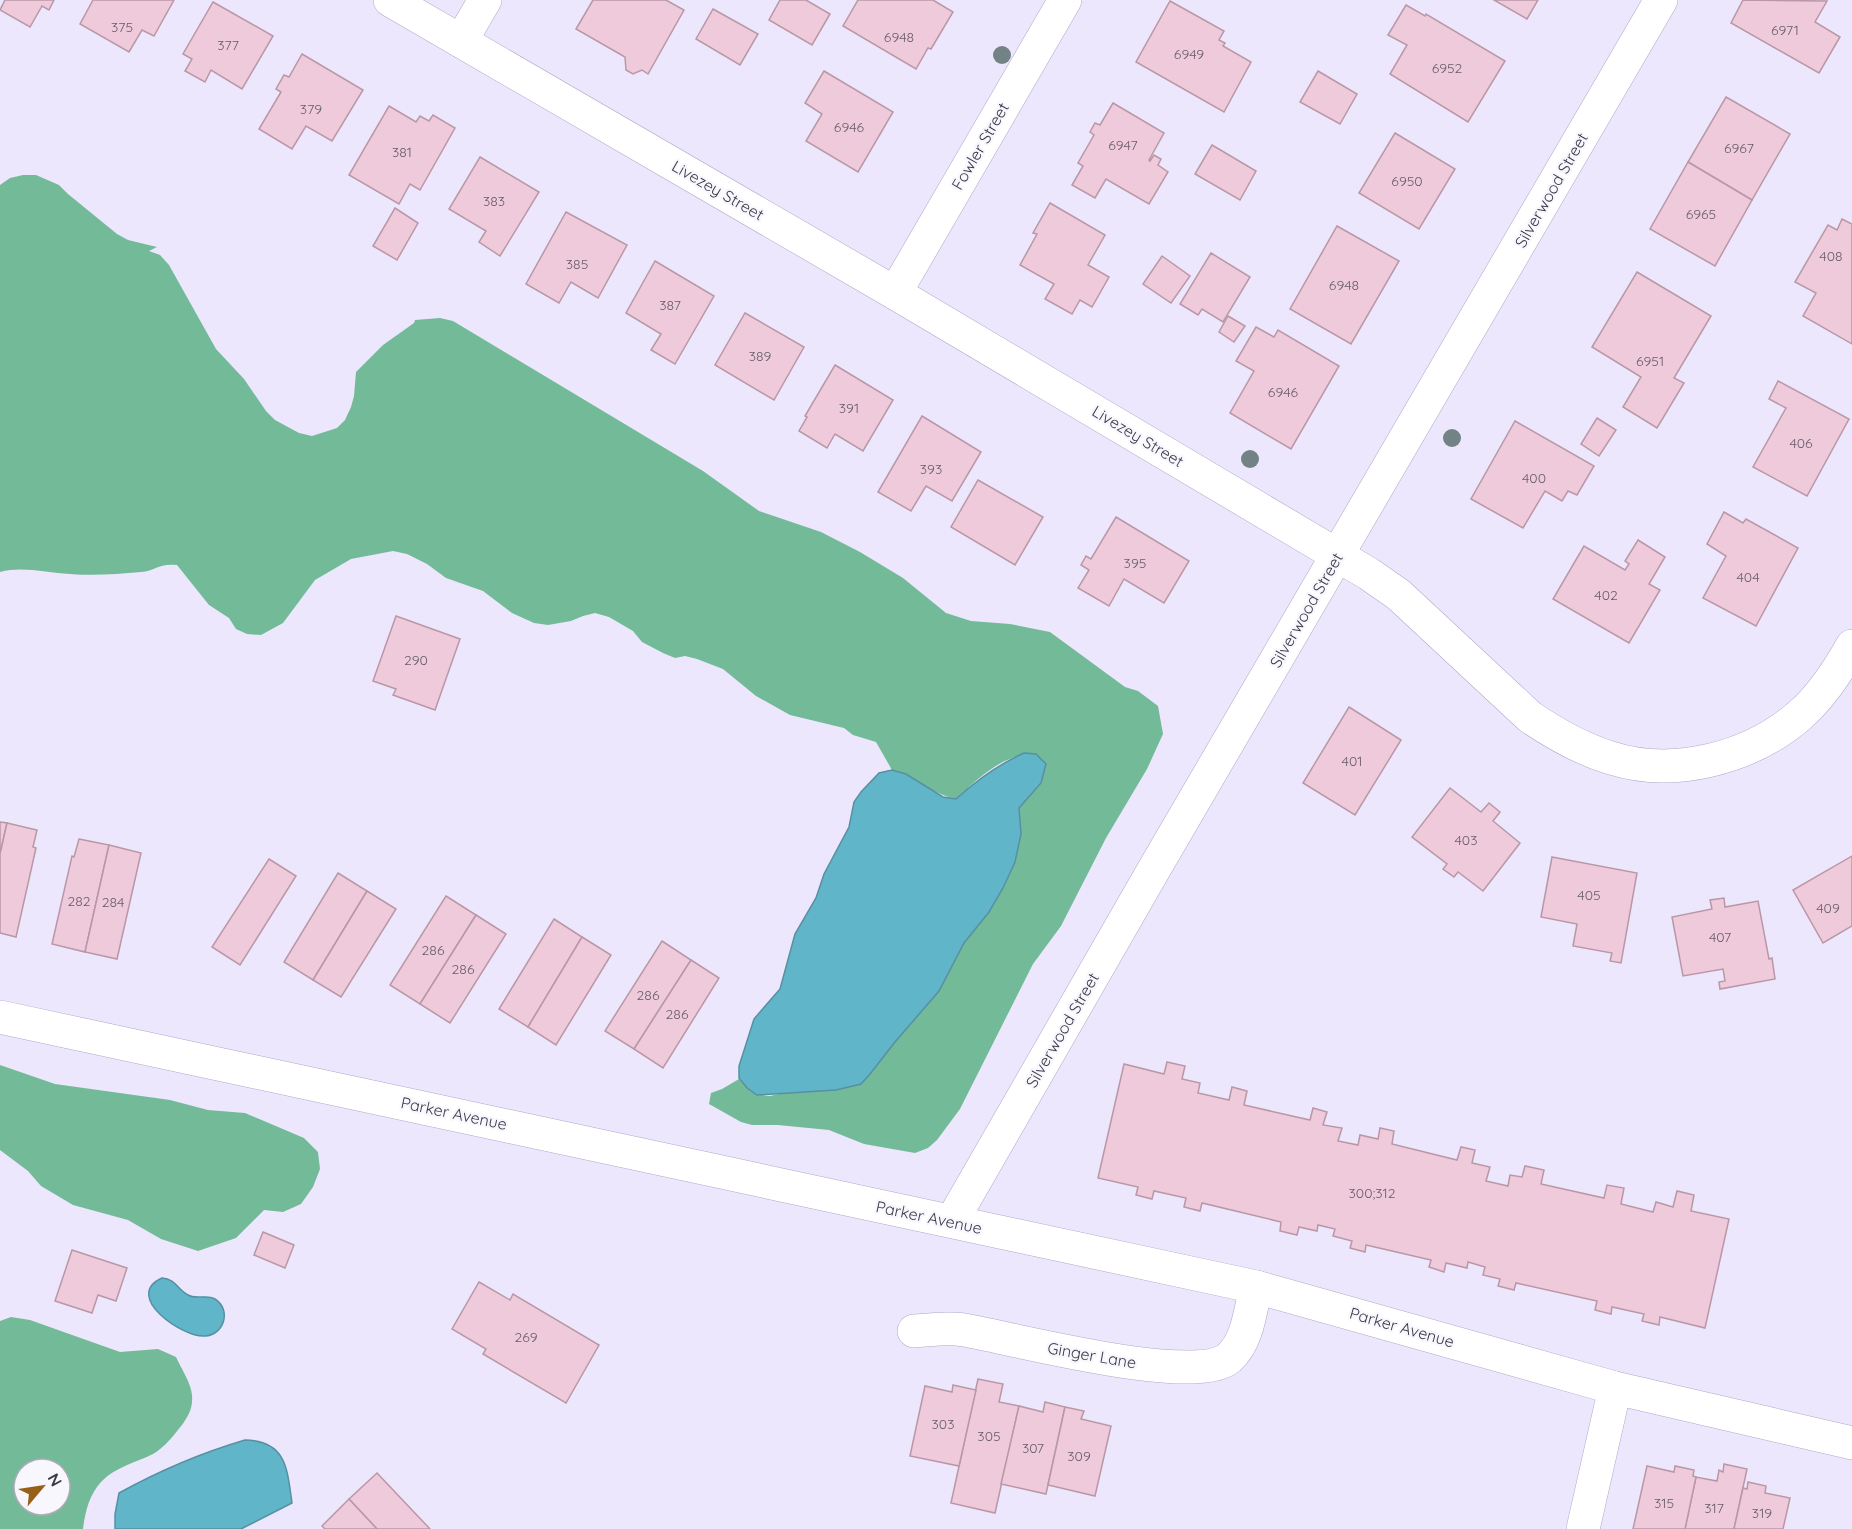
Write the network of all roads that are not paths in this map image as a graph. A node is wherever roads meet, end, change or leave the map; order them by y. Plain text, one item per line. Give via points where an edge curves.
1 (390, 0) edge
2 (485, 0) edge
3 (1065, 0) edge
4 (1661, 0) edge
5 (461, 41) junction
6 (895, 293) junction
7 (1339, 555) junction
8 (1852, 646) edge
9 (0, 1017) edge
10 (952, 1221) junction
11 (1256, 1287) junction
12 (914, 1331) dead end
13 (1614, 1388) junction
14 (1852, 1443) edge
15 (1583, 1529) edge

1 - 5 street, Livezey Street
2 - 5 street
3 - 6 street, Fowler Street
4 - 7 street, Silverwood Street
5 - 6 street, Livezey Street
6 - 7 street, Livezey Street
7 - 8 street, Livezey Street via 1399,595 1530,717 1554,733 1612,759 1676,766 1741,751 1773,735 1800,715 1826,687
7 - 10 street, Silverwood Street
9 - 10 street, Parker Avenue
10 - 11 street, Parker Avenue
11 - 12 street, Ginger Lane via 1239,1348 1212,1366 1121,1363 961,1329
11 - 13 street, Parker Avenue
13 - 14 street, Parker Avenue
13 - 15 street

